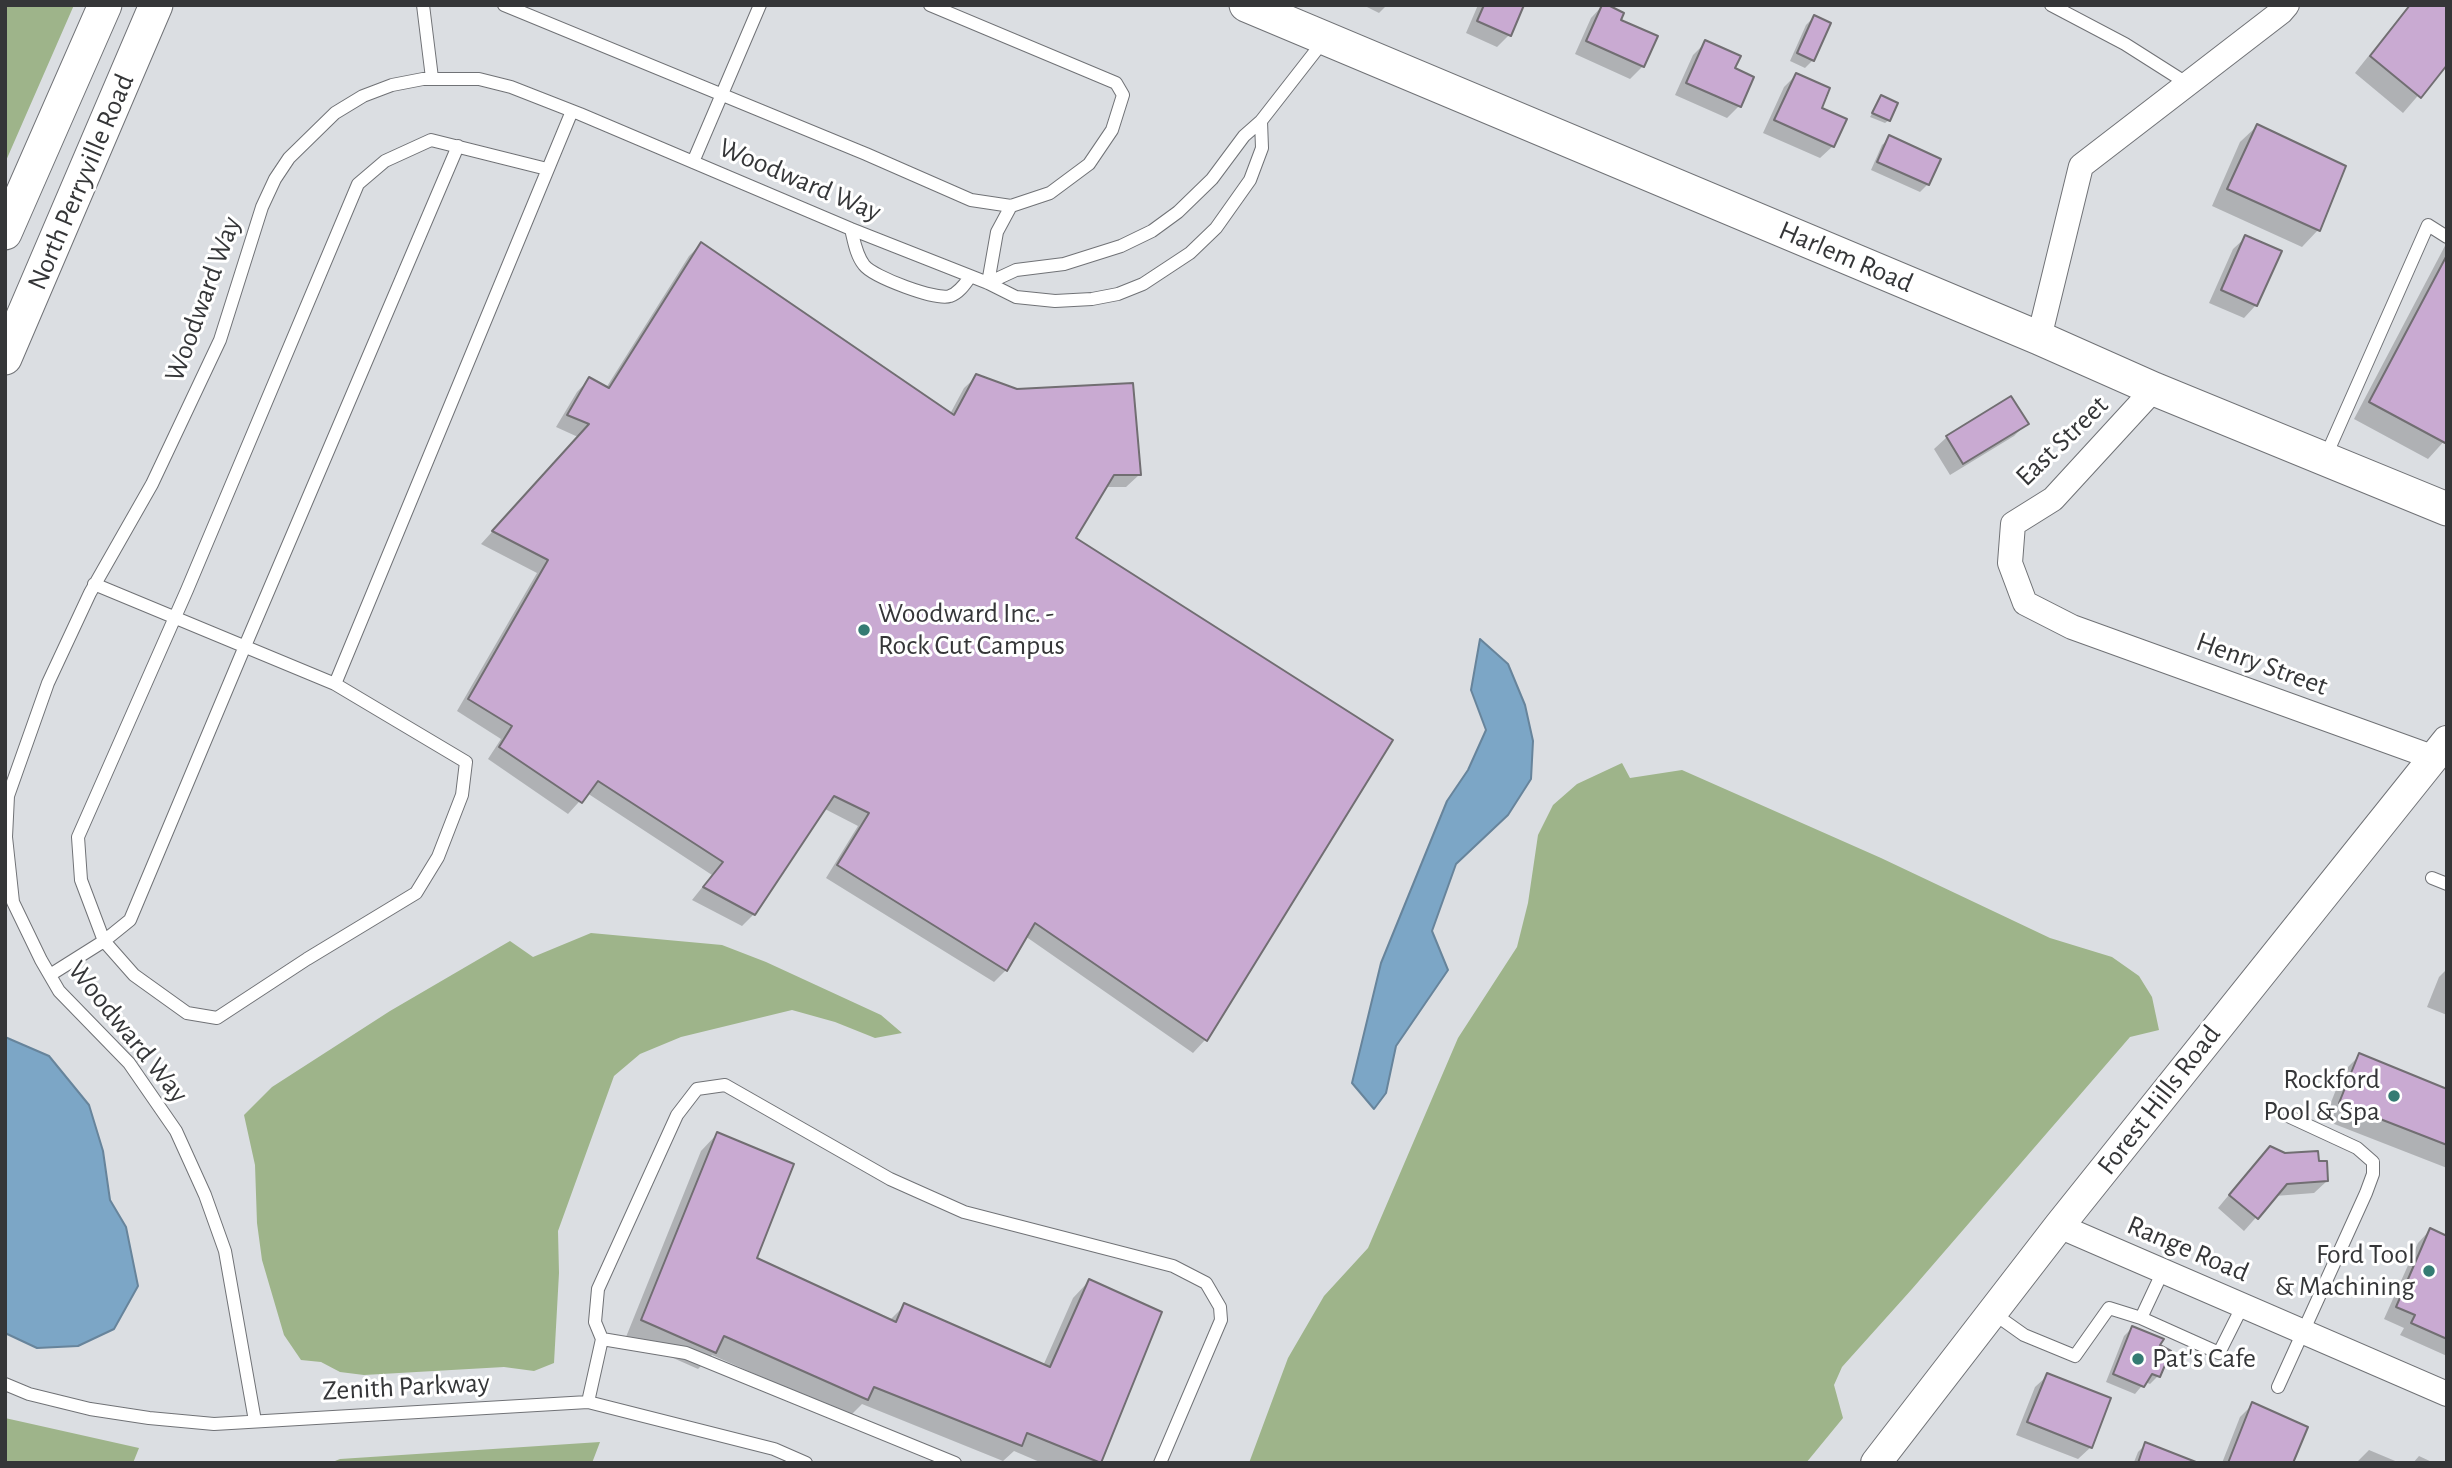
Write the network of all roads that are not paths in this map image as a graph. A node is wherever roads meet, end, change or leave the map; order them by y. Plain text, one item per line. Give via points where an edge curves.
1 (105, 5) edge
2 (156, 5) edge
3 (423, 5) edge
4 (504, 5) edge
5 (760, 5) edge
6 (930, 5) edge
7 (1246, 5) edge
8 (2051, 5) edge
9 (2287, 5) edge
10 (1325, 39) junction
11 (432, 78) junction
12 (2188, 84) junction
13 (722, 95) junction
14 (572, 110) junction
15 (1261, 121) junction
16 (458, 146) junction
17 (693, 162) junction
18 (547, 169) junction
19 (1011, 206) junction
20 (851, 229) junction
21 (5, 233) edge
22 (2447, 237) edge
23 (970, 277) junction
24 (988, 283) junction
25 (2039, 338) junction
26 (5, 358) edge
27 (2154, 389) junction
28 (2325, 458) junction
29 (2447, 509) edge
30 (94, 584) junction
31 (175, 617) junction
32 (2072, 627) joint
33 (245, 646) junction
34 (335, 684) junction
35 (2439, 749) edge
36 (2432, 878) dead end
37 (2447, 884) edge
38 (104, 941) junction
39 (50, 975) junction
40 (2290, 1117) dead end
41 (2059, 1226) junction
42 (2163, 1271) junction
43 (2243, 1306) junction
44 (1992, 1312) junction
45 (2141, 1318) junction
46 (2304, 1332) junction
47 (602, 1339) junction
48 (5, 1384) edge
49 (2278, 1387) dead end
50 (2447, 1394) edge
51 (588, 1402) junction
52 (255, 1421) junction
53 (803, 1462) edge
54 (955, 1463) edge
55 (1160, 1463) edge
56 (1876, 1463) edge

1 - 21 main road, North Perryville Road
2 - 26 main road, North Perryville Road
3 - 11 lane
4 - 13 lane
5 - 13 lane
6 - 19 lane via 1116,83 1123,95 1112,130 1088,164 1049,193
7 - 10 main road, Harlem Road
8 - 12 lane
9 - 12 street
10 - 15 lane
10 - 25 main road, Harlem Road
11 - 14 lane, Woodward Way via 479,79
11 - 30 lane, Woodward Way via 392,85 335,113 275,178 220,340 152,484
12 - 25 street via 2081,166
13 - 17 lane
13 - 19 lane via 971,200
14 - 17 lane, Woodward Way
14 - 18 lane
15 - 24 lane via 1195,197 1152,231 1092,257 1016,270
15 - 24 lane, Woodward Way via 1262,148 1250,180 1216,228 1167,271 1118,294 1092,299 1016,297
16 - 18 lane
16 - 31 lane via 432,140 385,161 358,184
16 - 33 lane
17 - 20 lane, Woodward Way
18 - 34 lane
19 - 24 lane via 997,232
20 - 23 lane, Woodward Way
20 - 23 lane via 864,266 877,275 935,297 949,297
22 - 28 lane via 2428,225
23 - 24 lane, Woodward Way
25 - 27 main road, Harlem Road
27 - 28 main road, Harlem Road
27 - 32 street, East Street via 2053,499 2013,524 2010,563 2025,603
28 - 29 main road, Harlem Road
30 - 31 lane
30 - 39 lane, Woodward Way via 48,683 8,796 6,837 13,902
31 - 33 lane
31 - 38 lane via 78,837 80,880
32 - 35 street, Henry Street
33 - 34 lane
33 - 38 lane via 130,920
34 - 38 lane via 466,762 462,795 438,857 416,893 217,1017 187,1013 134,975
35 - 41 street, Forest Hills Road
36 - 37 lane
38 - 39 lane
39 - 52 lane, Woodward Way via 128,1063 176,1131 225,1251
40 - 46 lane via 2357,1148 2373,1162 2374,1169
41 - 42 street, Range Road
41 - 44 street, Forest Hills Road
42 - 43 street, Range Road
42 - 45 lane
43 - 45 lane via 2219,1353
43 - 46 street, Range Road
44 - 45 lane via 2024,1335 2075,1356 2109,1308
44 - 56 street, Forest Hills Road
46 - 49 lane
46 - 50 street, Range Road
47 - 51 lane
47 - 54 lane via 686,1353
47 - 55 lane via 595,1322 598,1289 677,1115 697,1089 725,1085 890,1179 964,1212 1173,1266 1206,1283 1220,1307 1221,1320
48 - 52 lane, Zenith Parkway via 90,1409 149,1418 214,1424
51 - 52 lane, Zenith Parkway
51 - 53 lane, Zenith Parkway via 774,1449

